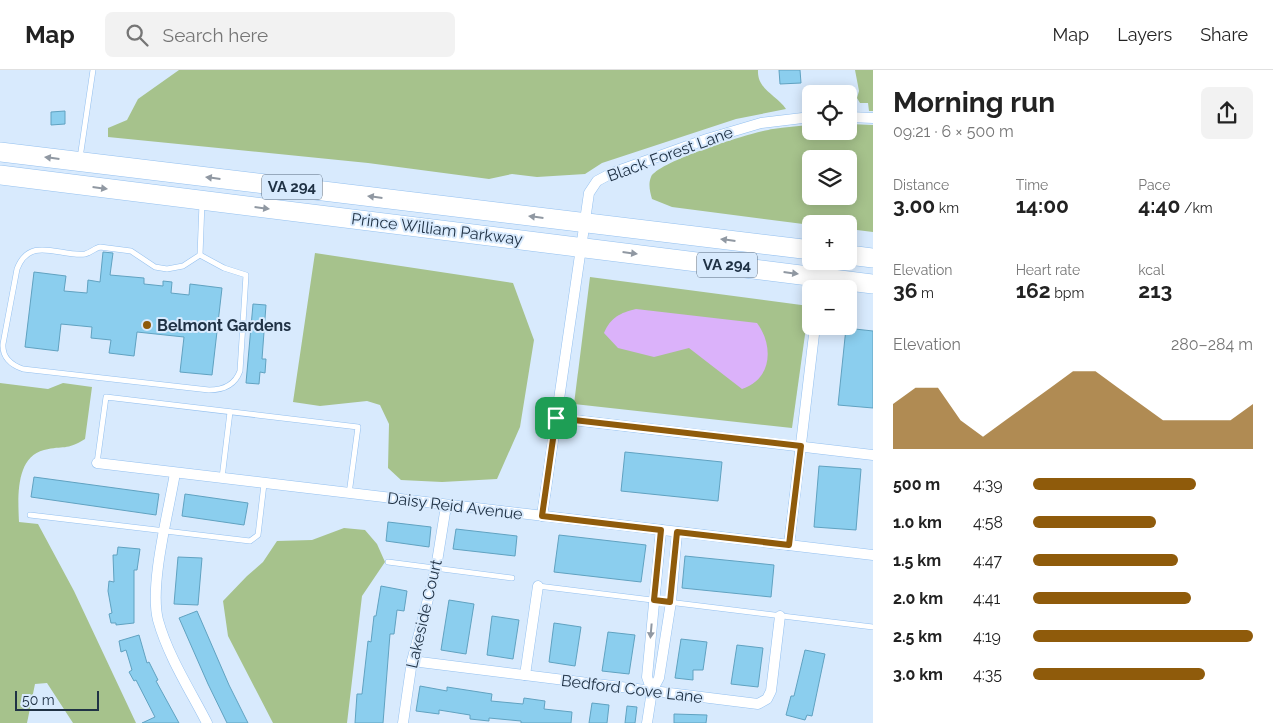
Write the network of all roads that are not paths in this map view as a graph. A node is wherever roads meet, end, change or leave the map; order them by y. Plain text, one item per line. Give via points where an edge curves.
1 (93, 70) edge
2 (857, 117) edge
3 (802, 118) edge
4 (873, 118) edge
5 (0, 152) edge
6 (80, 161) junction
7 (0, 175) edge
8 (202, 200) junction
9 (584, 223) junction
10 (581, 247) junction
11 (802, 249) edge
12 (200, 255) junction
13 (857, 256) edge
14 (873, 258) edge
15 (802, 280) edge
16 (857, 284) edge
17 (873, 284) edge
18 (814, 335) edge
19 (230, 412) junction
20 (556, 418) junction
21 (801, 446) junction
22 (873, 454) edge
23 (98, 463) joint
24 (175, 473) junction
25 (222, 479) junction
26 (264, 484) junction
27 (349, 494) junction
28 (446, 506) junction
29 (30, 515) dead end
30 (542, 516) junction
31 (166, 530) junction
32 (661, 530) junction
33 (677, 532) junction
34 (789, 545) junction
35 (873, 555) edge
36 (388, 562) dead end
37 (436, 568) junction
38 (512, 578) dead end
39 (538, 586) joint
40 (654, 600) junction
41 (670, 602) junction
42 (780, 616) junction
43 (873, 627) edge
44 (412, 661) junction
45 (526, 675) junction
46 (652, 692) junction
47 (207, 723) edge
48 (403, 723) edge
49 (647, 723) edge

1 - 6 lane
2 - 4 street
3 - 9 street, Black Forest Lane via 735,130 612,173 590,189
6 -> 5 highway, Prince William Parkway / VA 294
9 -> 6 highway, Prince William Parkway / VA 294
7 -> 8 highway, Prince William Parkway / VA 294
8 -> 10 highway, Prince William Parkway / VA 294
8 - 12 lane
9 - 10 street, Black Forest Lane
11 -> 9 highway, Prince William Parkway / VA 294
10 -> 15 highway, Prince William Parkway / VA 294
10 - 20 street, Black Forest Lane
12 - 12 lane via 183,266 167,269 155,267 138,254 126,250 100,247 87,254 35,250 23,258 17,269 3,344 5,356 22,369 210,390 229,385 240,371 246,275
13 - 14 highway
16 - 17 highway, Prince William Parkway / VA 294
18 - 21 street
19 - 23 lane via 106,397
19 - 25 lane
19 - 27 lane via 358,427
20 - 21 street
20 - 30 street, Black Forest Lane
21 - 22 street
21 - 34 street
23 - 24 street, Daisy Reid Avenue
24 - 25 street, Daisy Reid Avenue
24 - 31 street
25 - 26 street, Daisy Reid Avenue
26 - 27 street, Daisy Reid Avenue
26 - 31 lane via 258,535 250,540
27 - 28 street, Daisy Reid Avenue
28 - 30 street, Daisy Reid Avenue
28 - 37 street, Lakeside Court
29 - 31 lane
30 - 32 street, Daisy Reid Avenue
31 - 47 street via 155,594 158,618 165,640
32 - 33 street, Daisy Reid Avenue
32 - 40 street
33 - 34 street, Daisy Reid Avenue
33 - 41 street
34 - 35 street, Daisy Reid Avenue
36 - 37 lane
37 - 38 lane
37 - 44 street, Lakeside Court
39 - 40 lane
39 - 45 street
40 - 41 lane
40 -> 46 street via 647,677
41 - 42 lane
41 - 46 street via 660,678
42 - 43 lane
42 - 46 street, Bedford Cove Lane via 771,691 764,702 753,704
44 - 45 street, Bedford Cove Lane
44 - 48 street, Lakeside Court
45 - 46 street, Bedford Cove Lane
46 - 49 street

